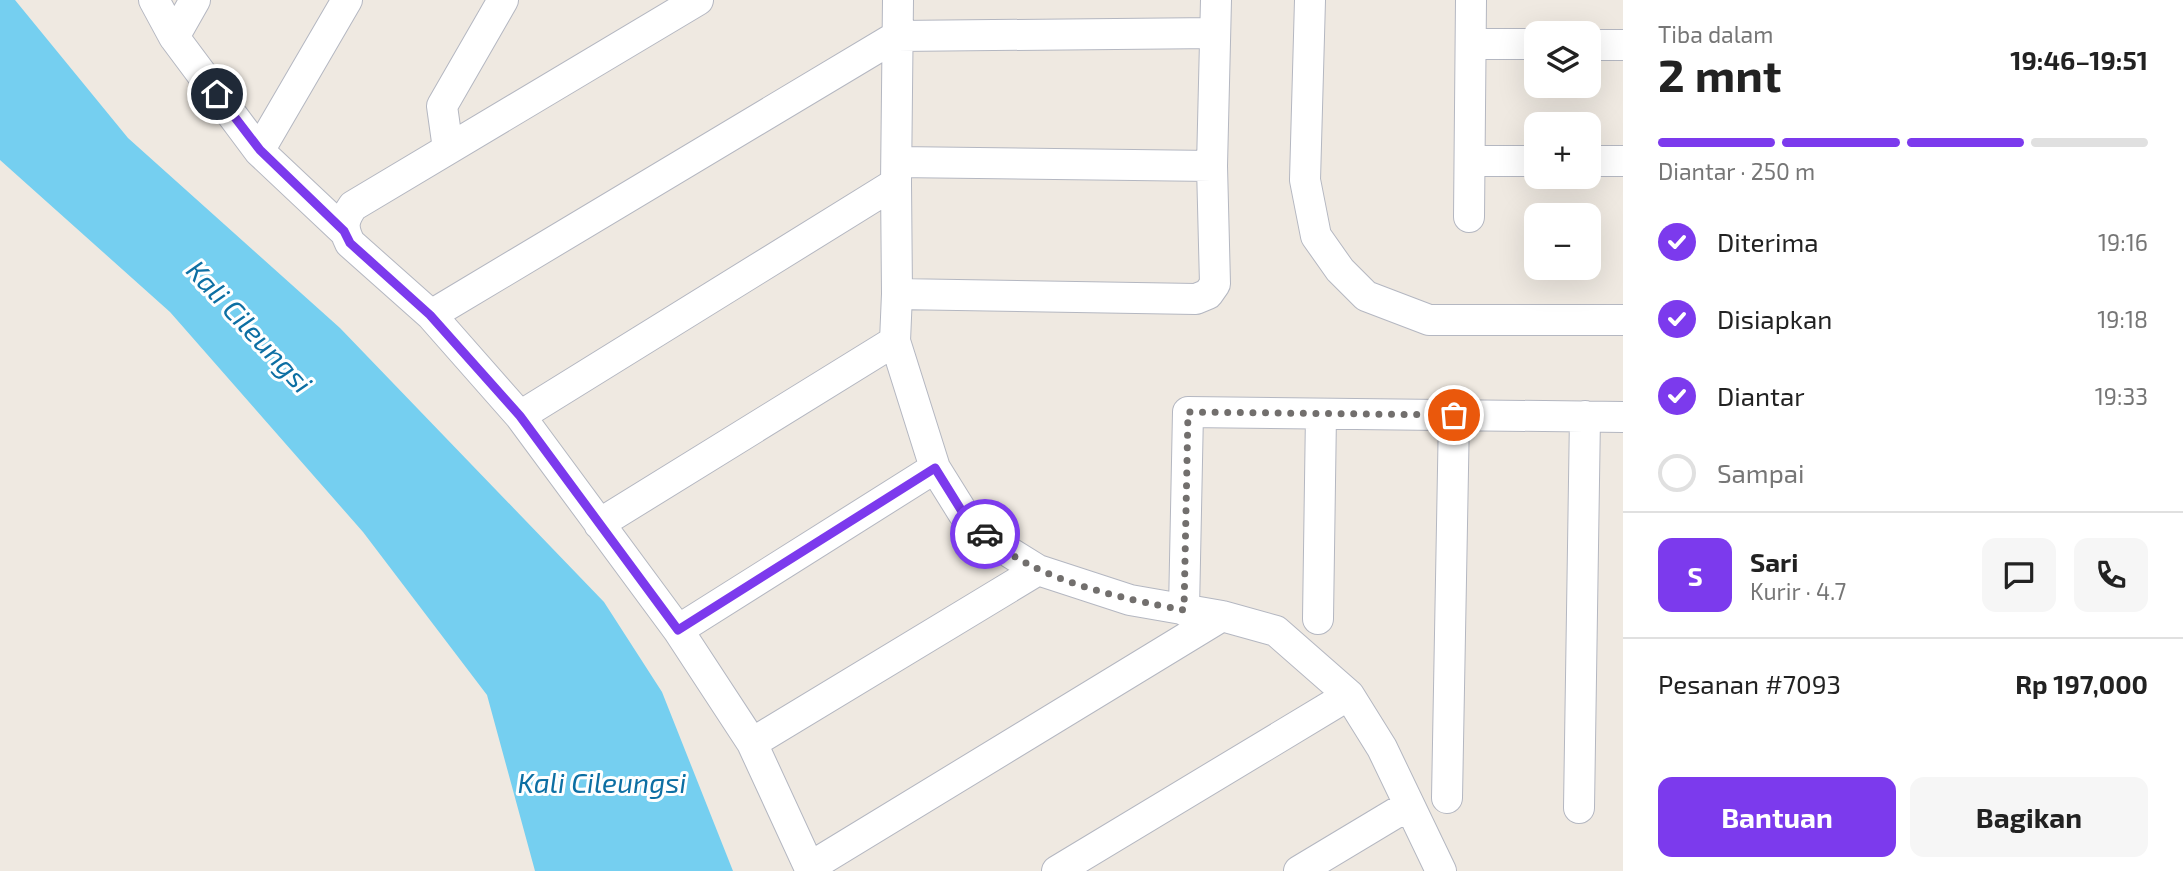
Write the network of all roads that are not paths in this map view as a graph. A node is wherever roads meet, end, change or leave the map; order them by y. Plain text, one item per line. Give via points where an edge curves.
1 (154, 0) edge
2 (195, 0) edge
3 (347, 0) edge
4 (503, 0) edge
5 (898, 0) edge
6 (1216, 0) edge
7 (1310, 0) edge
8 (1471, 0) edge
9 (694, 1) edge
10 (1215, 33) junction
11 (897, 36) junction
12 (174, 37) junction
13 (1471, 44) junction
14 (1524, 44) edge
15 (1601, 45) edge
16 (1623, 45) edge
17 (449, 149) junction
18 (260, 150) junction
19 (1623, 160) edge
20 (1470, 161) junction
21 (1524, 161) edge
22 (1601, 161) edge
23 (1212, 166) junction
24 (896, 173) junction
25 (1469, 217) dead end
26 (344, 231) junction
27 (897, 294) junction
28 (430, 315) junction
29 (1623, 320) edge
30 (895, 341) junction
31 (1321, 414) junction
32 (1454, 415) junction
33 (520, 416) junction
34 (1586, 416) junction
35 (1623, 416) edge
36 (935, 468) junction
37 (599, 524) junction
38 (1038, 570) junction
39 (1184, 610) junction
40 (1222, 617) junction
41 (1318, 619) dead end
42 (678, 630) junction
43 (1349, 695) junction
44 (752, 743) junction
45 (1447, 798) dead end
46 (1409, 805) junction
47 (1579, 808) dead end
48 (810, 869) edge
49 (1057, 871) edge
50 (1299, 871) edge
51 (1441, 871) edge

1 - 12 street
2 - 12 street
3 - 18 street
4 - 17 street via 442,106
5 - 11 street
6 - 10 street
7 - 29 street via 1305,180 1316,236 1340,270 1366,296 1429,320
8 - 13 street
9 - 17 street
10 - 11 street
10 - 23 street
11 - 24 street
11 - 28 street
12 - 18 street
13 - 14 street
13 - 20 street
15 - 16 street
17 - 26 street via 354,206 344,219
18 - 26 street
19 - 22 street
20 - 21 street
20 - 25 street
23 - 24 street
23 - 27 street via 1215,284 1208,294 1196,299
24 - 27 street
24 - 33 street
26 - 28 street via 350,243
27 - 30 street
28 - 33 street
30 - 36 street
30 - 37 street
31 - 32 street
31 - 39 street via 1188,412
31 - 41 street
32 - 34 street
32 - 45 street
33 - 37 street
34 - 35 street
34 - 47 street
36 - 38 street via 963,513 993,542
36 - 42 street
37 - 42 street
38 - 39 street via 1130,600
38 - 44 street
39 - 40 street
40 - 43 street via 1276,631
40 - 48 street
42 - 44 street
43 - 46 street via 1382,748
43 - 49 street
44 - 48 street
46 - 50 street
46 - 51 street

